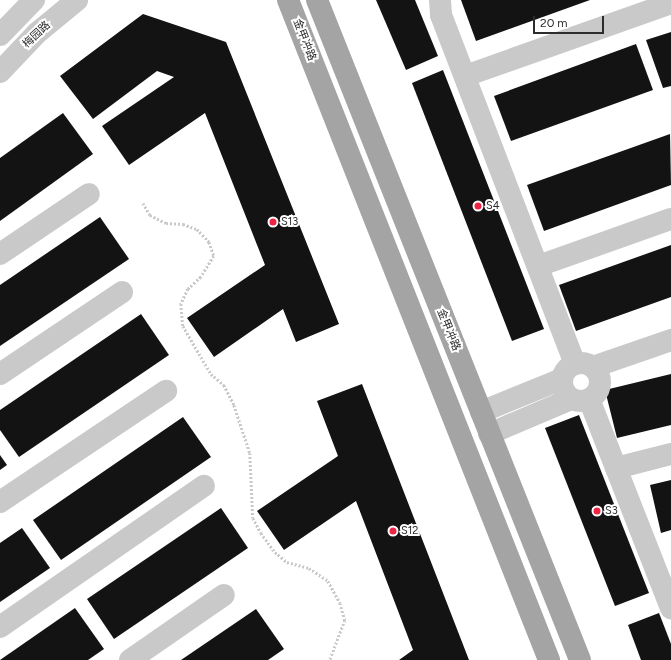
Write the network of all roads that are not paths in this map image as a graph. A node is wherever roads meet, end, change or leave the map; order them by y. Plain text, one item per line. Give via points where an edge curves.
1 (34, 0) edge
2 (77, 0) edge
3 (288, 0) edge
4 (317, 0) edge
5 (440, 0) edge
6 (671, 3) edge
7 (0, 35) edge
8 (0, 72) edge
9 (465, 76) junction
10 (89, 194) dead end
11 (671, 219) edge
12 (0, 254) edge
13 (538, 266) junction
14 (122, 292) dead end
15 (671, 340) edge
16 (0, 374) edge
17 (578, 382) junction
18 (166, 391) dead end
19 (481, 412) junction
20 (489, 434) junction
21 (671, 454) edge
22 (616, 468) junction
23 (204, 486) dead end
24 (0, 502) edge
25 (224, 595) dead end
26 (671, 608) edge
27 (0, 626) edge
28 (130, 660) edge
29 (549, 660) edge
30 (580, 660) edge

1 - 7 street
2 - 8 street, 梅园路 via 38,33
3 - 29 main road, 金甲冲路
4 - 19 main road, 金甲冲路
5 - 9 street via 441,15
6 - 9 street
9 - 13 street
10 - 12 street
11 - 13 street
13 - 17 street
14 - 16 street
15 - 17 street
17 - 19 street
17 - 20 street
17 - 22 street
18 - 24 street
19 - 20 main road, 金甲冲路
20 - 30 main road, 金甲冲路
21 - 22 street
22 - 26 street
23 - 27 street
25 - 28 street

